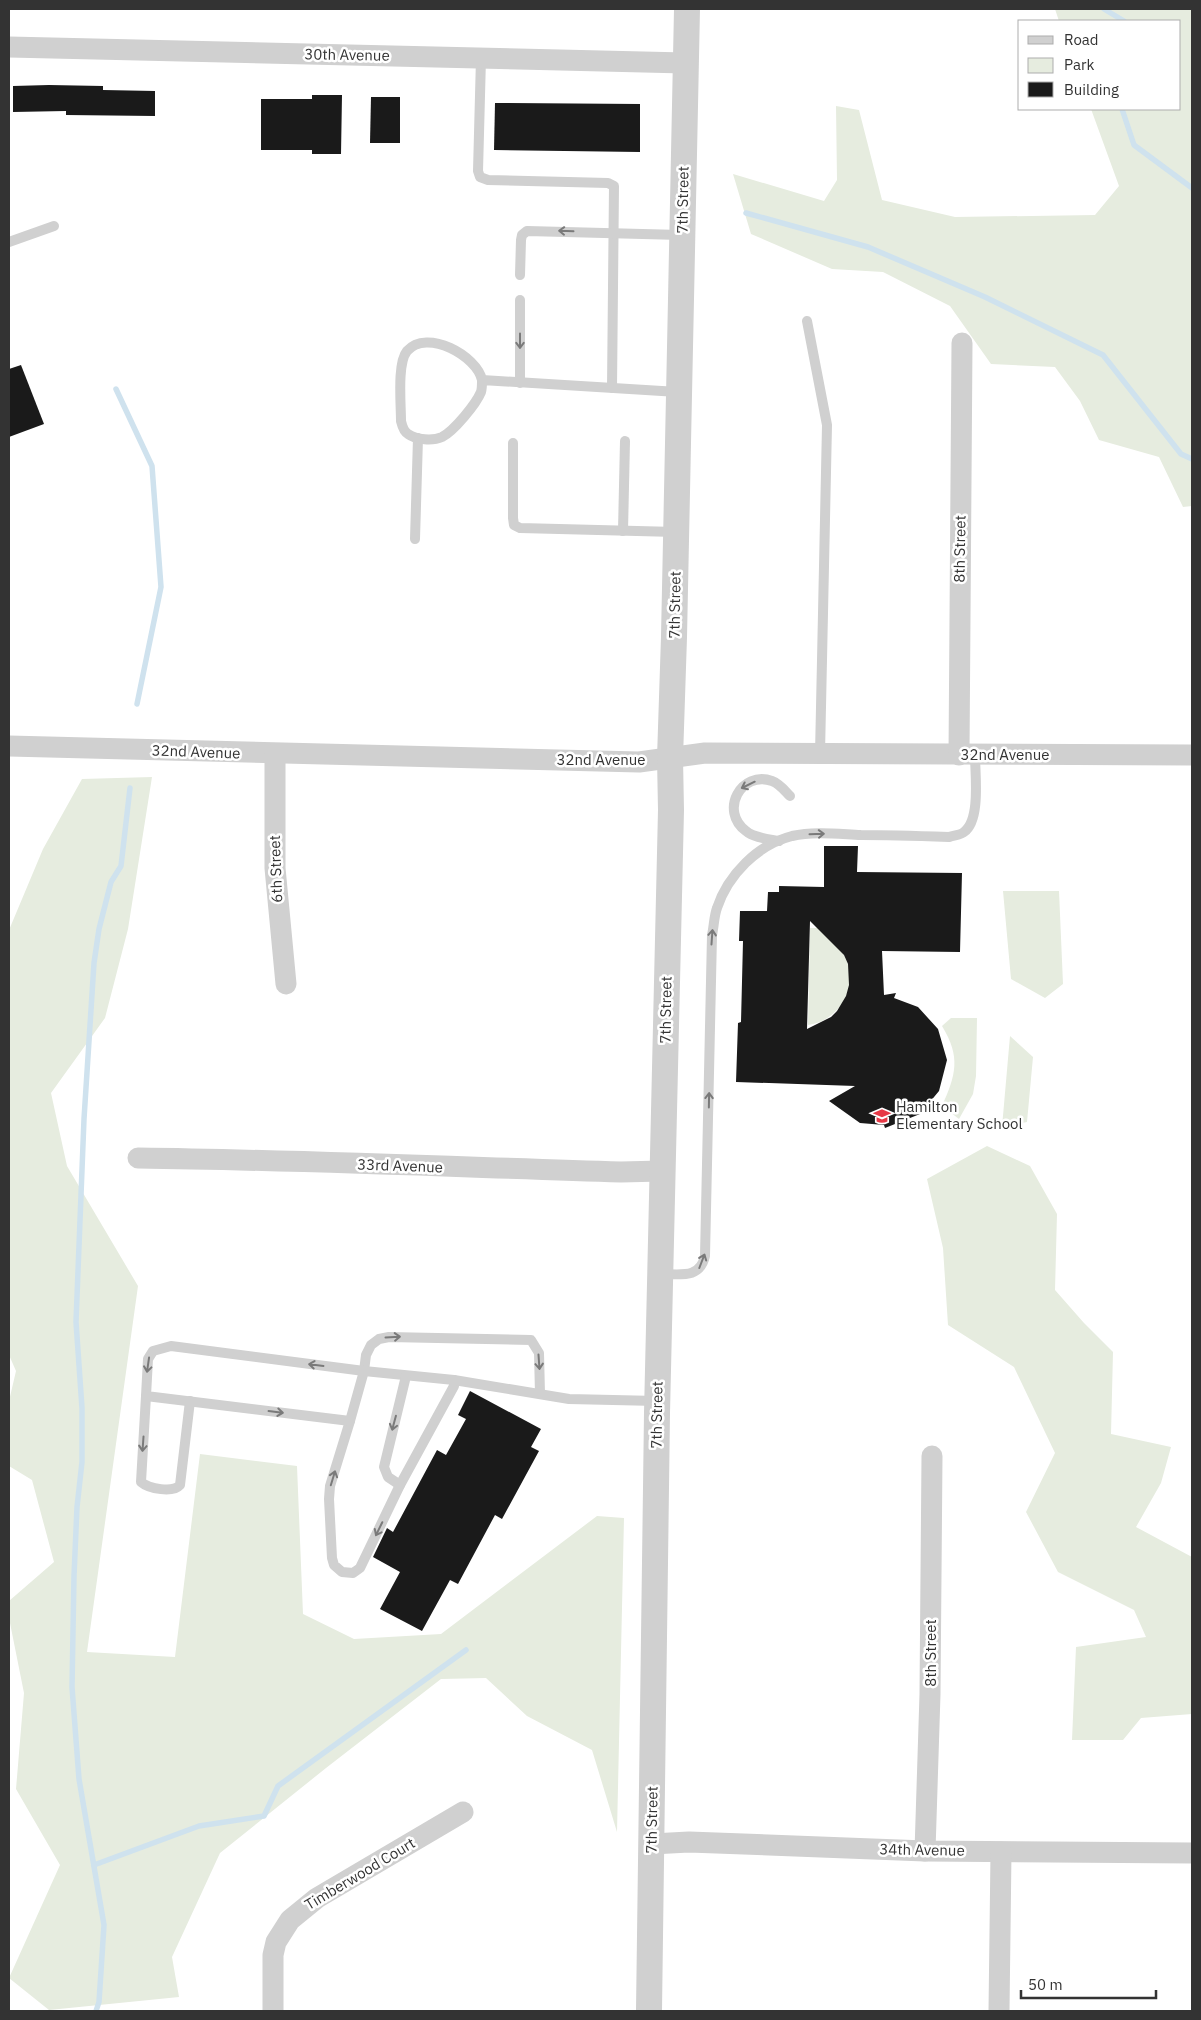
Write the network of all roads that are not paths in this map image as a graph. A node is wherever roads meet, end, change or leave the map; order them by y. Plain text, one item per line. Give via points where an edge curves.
1 (687, 9) edge
2 (9, 47) edge
3 (481, 58) junction
4 (685, 64) junction
5 (54, 226) dead end
6 (614, 233) junction
7 (682, 235) junction
8 (9, 242) edge
9 (520, 275) dead end
10 (520, 300) dead end
11 (807, 321) dead end
12 (962, 344) dead end
13 (482, 380) junction
14 (520, 383) junction
15 (612, 388) junction
16 (679, 392) junction
17 (418, 438) junction
18 (625, 441) dead end
19 (514, 443) dead end
20 (623, 531) junction
21 (676, 532) junction
22 (414, 539) dead end
23 (9, 746) edge
24 (275, 754) junction
25 (820, 754) junction
26 (967, 755) junction
27 (1192, 755) edge
28 (670, 758) junction
29 (790, 796) dead end
30 (780, 841) junction
31 (286, 984) dead end
32 (138, 1158) dead end
33 (662, 1171) junction
34 (660, 1274) junction
35 (364, 1371) junction
36 (406, 1376) junction
37 (454, 1380) junction
38 (540, 1394) junction
39 (146, 1396) junction
40 (190, 1401) junction
41 (657, 1401) junction
42 (350, 1421) junction
43 (932, 1456) dead end
44 (400, 1485) junction
45 (463, 1812) dead end
46 (652, 1844) junction
47 (925, 1851) junction
48 (1001, 1852) junction
49 (1192, 1853) edge
50 (273, 2011) edge
51 (649, 2011) edge
52 (999, 2011) edge

1 - 4 street, 7th Street
2 - 3 street, 30th Avenue
3 - 4 street, 30th Avenue
3 - 6 lane via 480,177 488,180 608,183 614,186 615,194
4 - 7 street, 7th Street
5 - 8 lane
6 - 7 lane
6 -> 9 lane via 527,231 521,240
6 - 15 lane
7 - 16 street, 7th Street
10 -> 14 lane
11 - 25 lane via 826,425
12 - 26 street, 8th Street
13 - 14 lane
13 - 17 lane via 478,397 452,430 431,440
13 - 17 lane via 481,373 473,364 442,344 429,342 416,345 407,352 402,363 401,420 407,434
14 - 15 lane
15 - 16 lane
16 - 21 street, 7th Street
17 - 22 lane
18 - 20 lane
19 - 20 lane via 514,525 520,528
20 - 21 lane
21 - 28 street, 7th Street
23 - 24 street, 32nd Avenue
24 - 28 street, 32nd Avenue via 639,762
24 - 31 street, 6th Street via 275,868
25 - 26 street, 32nd Avenue
25 - 28 street, 32nd Avenue via 705,753
26 - 27 street, 32nd Avenue
30 -> 26 lane via 792,836 816,834 949,836 964,833 972,823 976,796
28 - 33 street, 7th Street
29 -> 30 lane via 772,781 759,780 738,790 734,801 734,811 745,831 753,836
34 -> 30 lane via 688,1274 698,1270 705,1256 712,935 716,909 737,872 752,857
32 - 33 street, 33rd Avenue
33 - 34 street, 7th Street
34 - 41 street, 7th Street
35 - 36 lane
35 -> 38 lane via 366,1354 378,1339 531,1340 539,1353
35 -> 39 lane via 171,1346 153,1351 148,1359
35 - 42 lane
36 - 37 lane
36 -> 44 lane via 384,1467 388,1477
37 - 38 lane
37 - 44 lane via 454,1386
38 - 41 lane via 569,1399
39 - 40 lane
39 -> 40 lane via 141,1482 145,1486 169,1489 180,1485
40 -> 42 lane
41 - 46 street, 7th Street
44 -> 42 lane via 360,1568 353,1573 337,1570 332,1558 330,1492
43 - 47 street, 8th Street
45 - 50 street, Timberwood Court via 317,1898 290,1920 276,1942 273,1955
46 - 47 street, 34th Avenue via 689,1842
46 - 51 street, 7th Street
47 - 48 street, 34th Avenue
48 - 49 street, 34th Avenue
48 - 52 street

